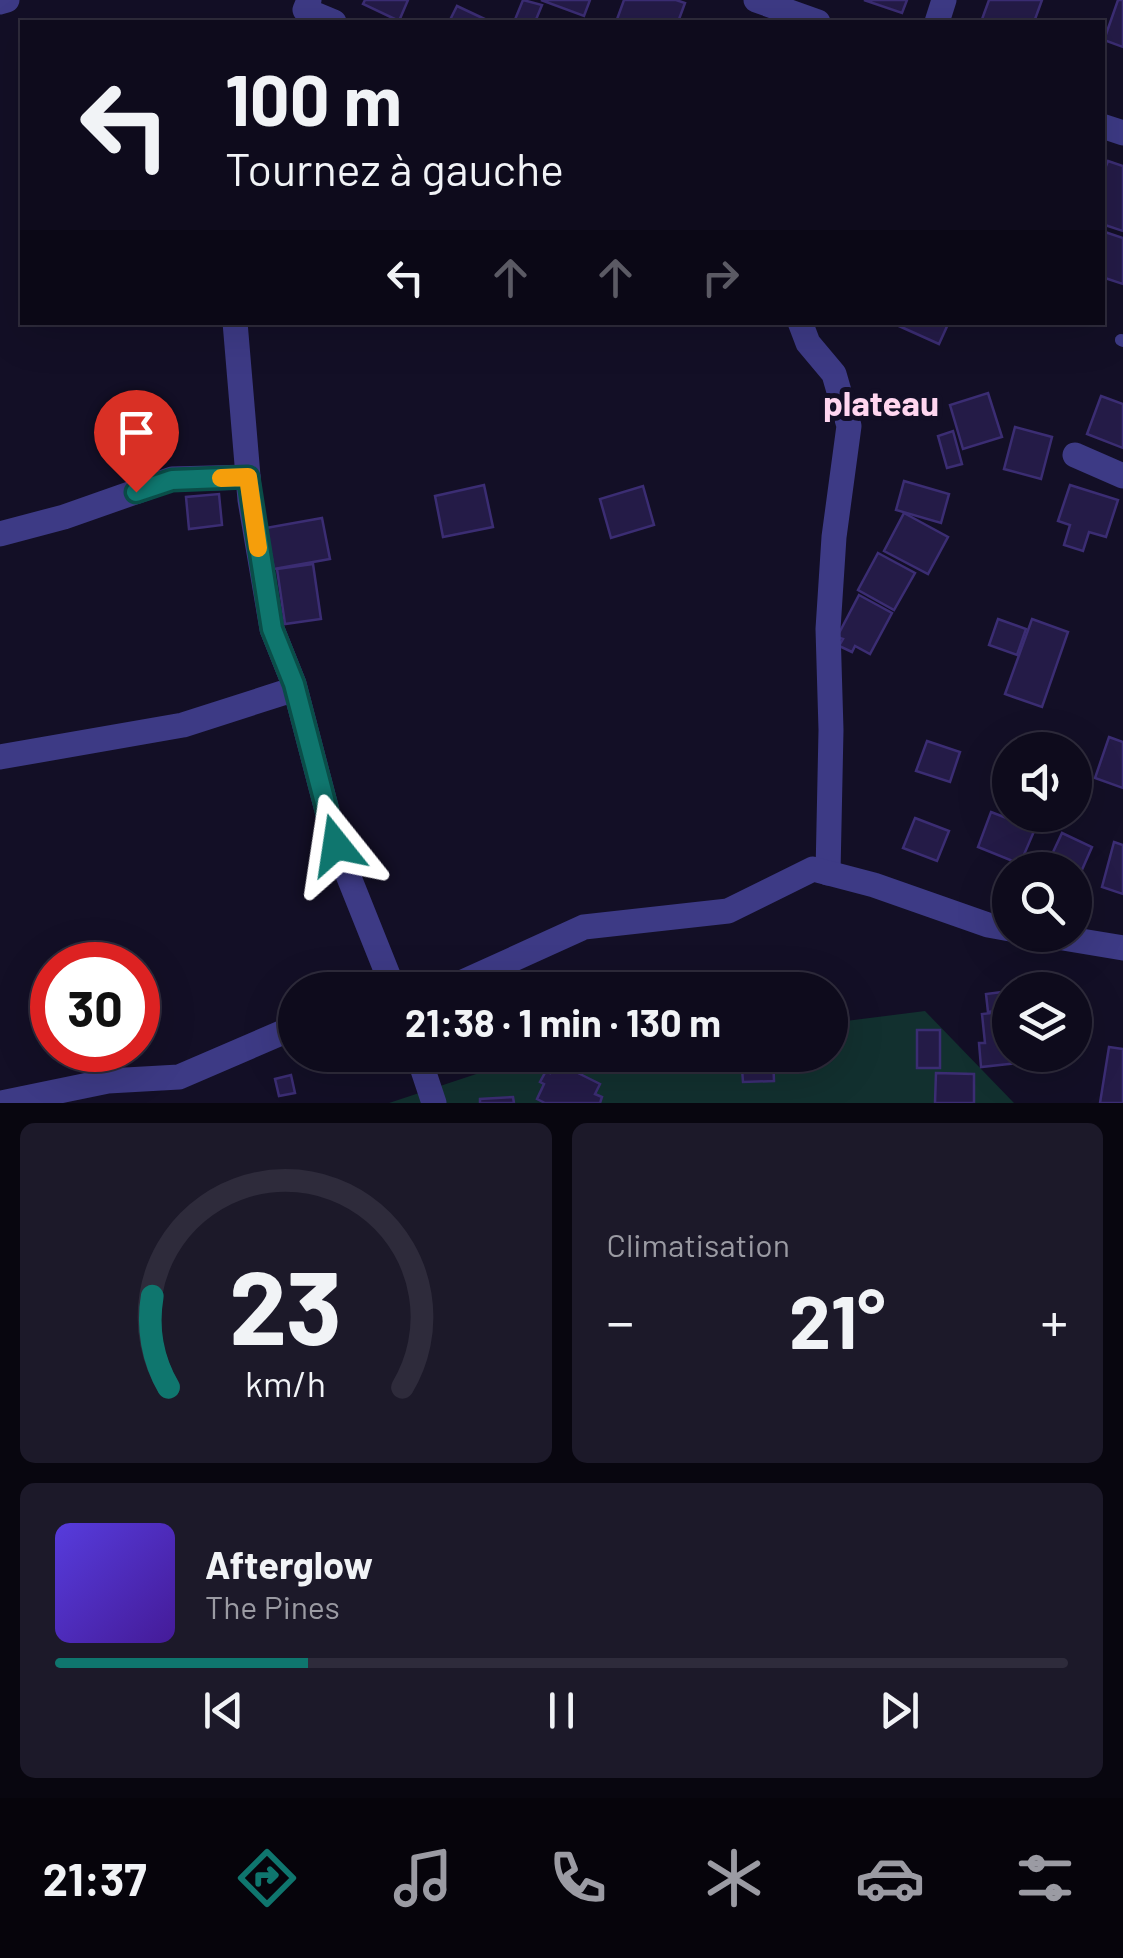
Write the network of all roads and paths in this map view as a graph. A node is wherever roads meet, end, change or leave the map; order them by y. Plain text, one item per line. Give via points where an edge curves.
1 (756, 0) edge
2 (302, 11) edge
3 (328, 20) edge
4 (812, 20) edge
5 (234, 325) edge
6 (801, 325) edge
7 (1075, 455) dead end
8 (1123, 476) edge
9 (248, 477) junction
10 (0, 534) edge
11 (295, 689) junction
12 (0, 757) edge
13 (828, 873) junction
14 (992, 926) edge
15 (1092, 943) edge
16 (1123, 948) edge
17 (387, 972) edge
18 (485, 972) edge
19 (278, 1034) edge
20 (424, 1072) edge
21 (1, 1103) edge
22 (434, 1103) edge

1 - 4 street
2 - 3 street
5 - 9 street
6 - 13 street via 834,374 848,426 828,629
7 - 8 street
9 - 10 street via 172,480
9 - 11 street via 272,629
11 - 12 street via 183,724
11 - 17 street via 336,845
13 - 14 street
13 - 18 street via 813,869 728,911 584,927
15 - 16 street
19 - 21 street via 180,1077 108,1081
20 - 22 street

